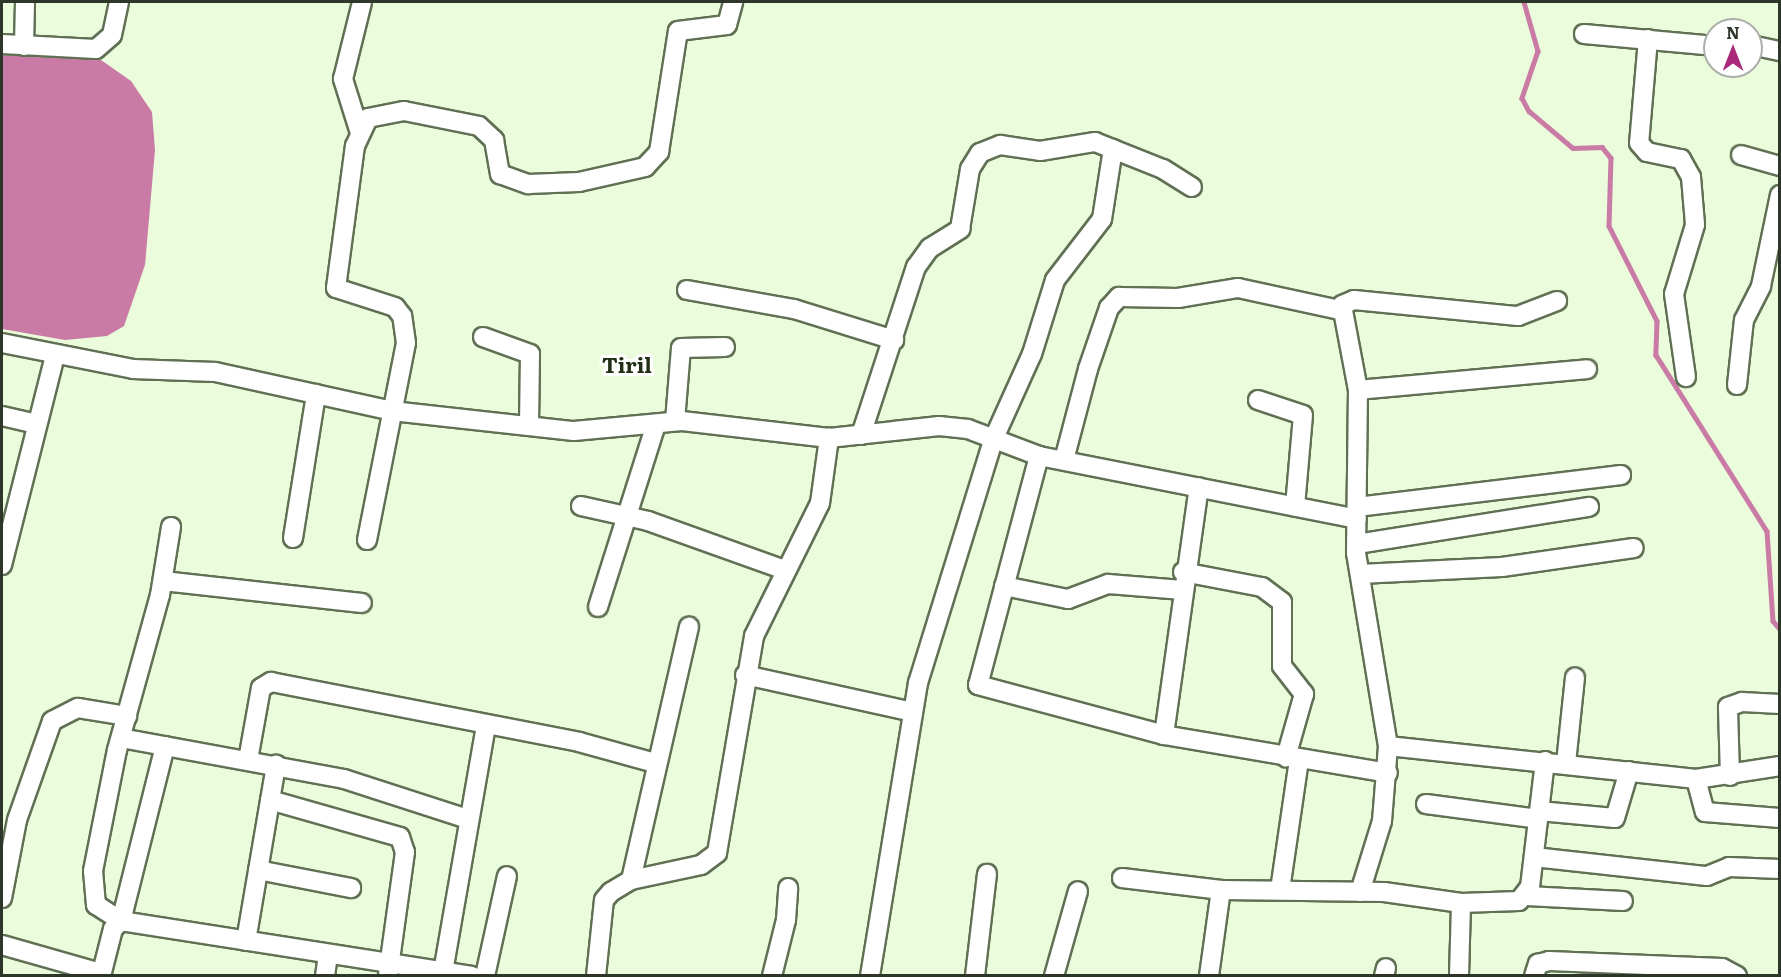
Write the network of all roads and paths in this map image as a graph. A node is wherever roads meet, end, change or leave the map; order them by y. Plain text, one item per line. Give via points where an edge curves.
1 (25, 2) edge
2 (119, 2) edge
3 (362, 2) edge
4 (732, 8) edge
5 (1584, 34) dead end
6 (1648, 39) junction
7 (2, 44) edge
8 (1703, 45) edge
9 (24, 46) junction
10 (1763, 48) edge
11 (1779, 51) edge
12 (360, 133) junction
13 (1113, 148) junction
14 (1741, 155) dead end
15 (1779, 166) edge
16 (1192, 187) dead end
17 (1779, 195) edge
18 (687, 290) dead end
19 (1557, 301) dead end
20 (1340, 310) junction
21 (483, 337) dead end
22 (894, 340) junction
23 (2, 343) edge
24 (725, 347) dead end
25 (55, 355) junction
26 (1587, 369) dead end
27 (1686, 377) dead end
28 (1737, 385) dead end
29 (1358, 390) junction
30 (316, 394) junction
31 (1258, 400) dead end
32 (392, 411) junction
33 (2, 416) edge
34 (675, 421) junction
35 (36, 424) junction
36 (656, 424) junction
37 (529, 426) junction
38 (861, 435) junction
39 (829, 438) junction
40 (994, 438) junction
41 (1039, 456) junction
42 (1064, 460) junction
43 (1621, 475) dead end
44 (1199, 487) junction
45 (581, 506) dead end
46 (1295, 507) junction
47 (1589, 507) dead end
48 (1357, 513) junction
49 (626, 516) junction
50 (171, 527) dead end
51 (6, 530) edge
52 (292, 538) dead end
53 (368, 540) dead end
54 (1357, 544) junction
55 (1634, 548) dead end
56 (2, 565) edge
57 (785, 570) junction
58 (1360, 574) junction
59 (163, 581) junction
60 (1183, 581) junction
61 (1004, 586) junction
62 (362, 603) dead end
63 (598, 607) dead end
64 (689, 627) dead end
65 (745, 675) junction
66 (1575, 677) dead end
67 (1779, 704) edge
68 (913, 712) junction
69 (127, 716) junction
70 (486, 726) junction
71 (1164, 735) junction
72 (121, 738) junction
73 (165, 746) junction
74 (1388, 746) junction
75 (1292, 758) junction
76 (248, 760) junction
77 (1545, 761) junction
78 (1566, 763) junction
79 (656, 764) junction
80 (276, 765) junction
81 (1779, 765) edge
82 (1629, 771) junction
83 (1388, 773) junction
84 (1730, 776) junction
85 (1696, 779) junction
86 (270, 800) junction
87 (1426, 804) dead end
88 (1539, 815) junction
89 (1779, 818) edge
90 (468, 819) junction
91 (1534, 857) junction
92 (1779, 869) edge
93 (258, 870) junction
94 (987, 874) dead end
95 (507, 876) dead end
96 (1122, 878) dead end
97 (632, 880) junction
98 (351, 888) dead end
99 (788, 888) dead end
100 (1221, 890) junction
101 (1280, 890) junction
102 (1077, 891) dead end
103 (1360, 892) junction
104 (1527, 896) junction
105 (2, 898) edge
106 (1623, 901) dead end
107 (1461, 903) junction
108 (121, 921) junction
109 (246, 942) junction
110 (2, 945) edge
111 (327, 954) junction
112 (388, 970) edge
113 (443, 972) junction
114 (101, 974) edge
115 (325, 975) edge
116 (472, 975) edge
117 (485, 975) edge
118 (596, 975) edge
119 (772, 975) edge
120 (870, 975) edge
121 (975, 975) edge
122 (1054, 975) edge
123 (1209, 975) edge
124 (1459, 975) edge
125 (1534, 975) edge
126 (1737, 975) edge

1 - 9 street
2 - 9 street via 108,44 85,51
3 - 12 street via 343,79
4 - 12 street via 727,24 678,31 659,152 645,167 579,182 528,184 500,174 494,140 468,122 388,110 368,118
5 - 6 street
6 - 8 street
6 - 27 street via 1640,143 1647,152 1681,159 1691,177 1695,225 1674,294
7 - 9 street
10 - 11 street
12 - 32 street via 336,288 395,307 402,316 406,343
13 - 16 street
13 - 22 street via 1095,142 1040,151 1008,144 980,153 970,169 964,221 922,257
13 - 40 street via 1101,219 1055,280 1032,354
14 - 15 street
17 - 28 street via 1764,276 1744,320
18 - 22 street via 794,309
19 - 20 street via 1518,316 1354,300
20 - 29 street
20 - 42 street via 1238,288 1178,298 1119,297 1102,328
21 - 37 street via 530,354
22 - 38 street
23 - 25 street
24 - 34 street via 681,348
25 - 30 street via 133,369 215,372
25 - 35 street
26 - 29 street
29 - 48 street
30 - 32 street
30 - 52 street
31 - 46 street via 1303,415
32 - 37 street
32 - 53 street
33 - 35 street
34 - 36 street
34 - 39 street
35 - 51 street
36 - 37 street via 574,431
36 - 49 street
38 - 39 street
38 - 40 street via 939,426
39 - 57 street via 820,503
40 - 41 street
40 - 68 street
41 - 42 street
41 - 61 street
42 - 44 street
43 - 48 street
44 - 46 street
44 - 60 street
45 - 49 street
46 - 48 street
47 - 54 street
48 - 54 street
49 - 57 street
49 - 63 street
50 - 59 street
51 - 56 street
54 - 58 street
55 - 58 street via 1502,567
57 - 65 street via 754,636
58 - 74 street
59 - 62 street
59 - 69 street
60 - 61 street via 1108,585 1068,599
60 - 71 street
60 - 75 street via 1262,587 1282,602 1282,666 1304,694
61 - 71 street via 978,685
64 - 79 street
65 - 68 street
65 - 97 street via 717,853 701,865
66 - 78 street
67 - 84 street via 1742,702 1728,706
68 - 120 street
69 - 72 street
69 - 105 street via 78,708 52,721 17,820
70 - 76 street via 271,682 261,688
70 - 79 street via 579,742
70 - 90 street
71 - 75 street
72 - 73 street
72 - 108 street via 91,893 102,912
73 - 76 street
73 - 108 street
74 - 77 street
74 - 83 street
75 - 83 street
75 - 101 street
76 - 80 street
77 - 78 street
77 - 88 street
78 - 82 street
79 - 97 street
80 - 86 street
80 - 90 street via 344,779
81 - 84 street
82 - 85 street
82 - 88 street via 1615,818
83 - 103 street via 1382,821
84 - 85 street
85 - 89 street via 1698,802 1705,812
86 - 93 street
86 - 112 street via 400,837 405,852
87 - 88 street
88 - 91 street
90 - 113 street
91 - 92 street via 1707,876 1729,867
91 - 104 street
93 - 98 street
93 - 109 street
94 - 121 street
95 - 117 street
96 - 100 street
97 - 118 street via 604,900
99 - 119 street via 786,920
100 - 101 street
100 - 123 street
101 - 103 street
102 - 122 street
103 - 107 street
104 - 106 street
104 - 107 street
107 - 124 street
108 - 109 street
108 - 114 street via 113,929
109 - 111 street
110 - 114 street
111 - 112 street
111 - 115 street
112 - 113 street
113 - 116 street
125 - 126 street via 1538,964 1549,961 1722,968

